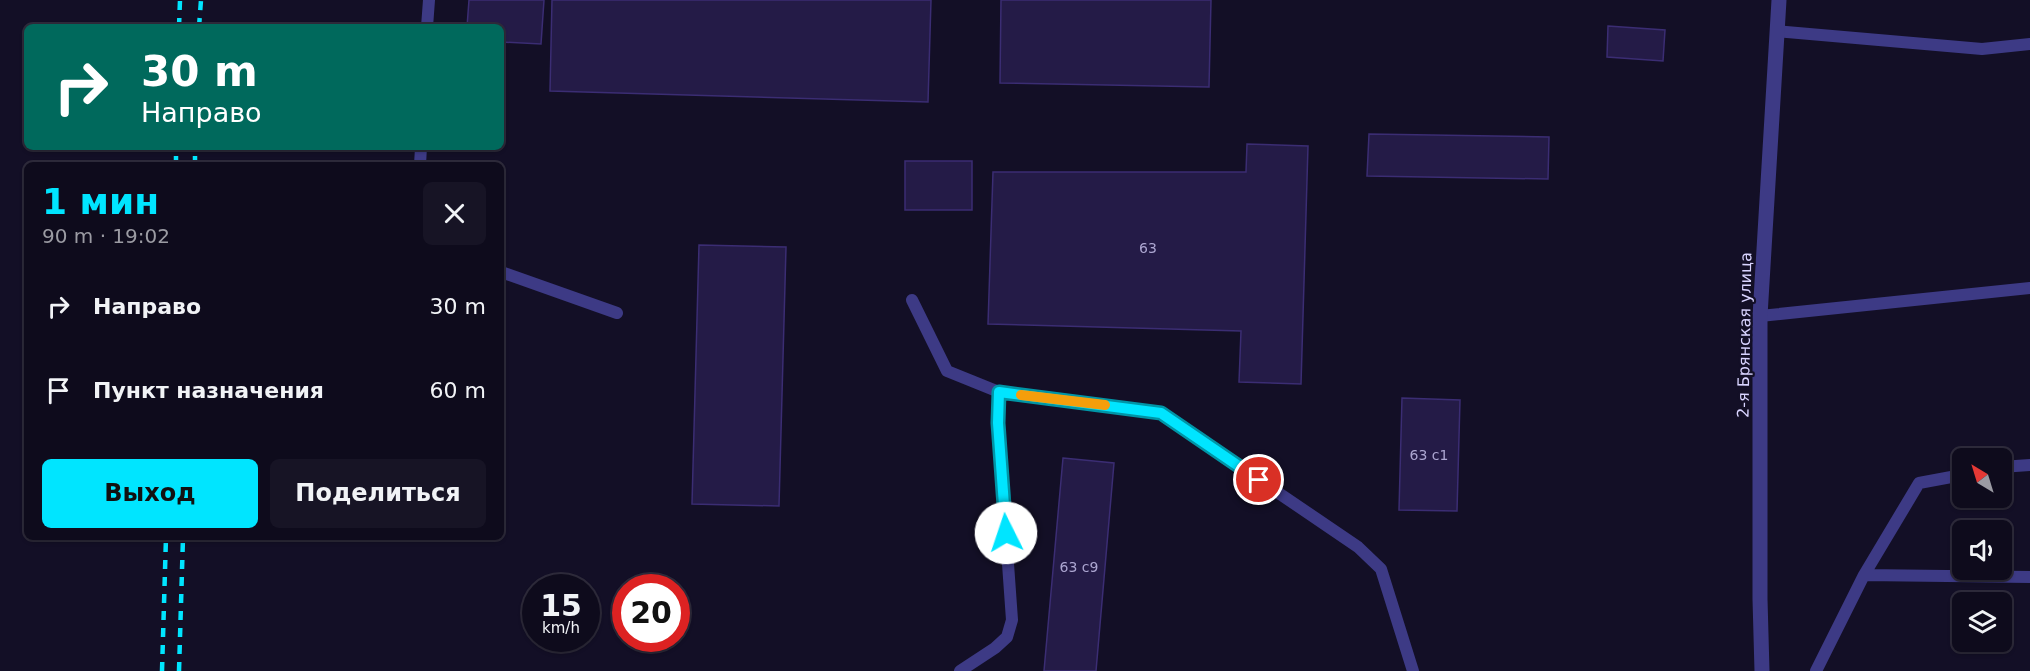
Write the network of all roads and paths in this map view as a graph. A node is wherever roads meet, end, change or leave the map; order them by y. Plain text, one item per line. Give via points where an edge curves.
1 (429, 0) edge
2 (1779, 0) edge
3 (427, 24) edge
4 (1776, 31) junction
5 (2030, 44) edge
6 (504, 273) edge
7 (2030, 288) edge
8 (912, 300) dead end
9 (616, 313) dead end
10 (1760, 316) junction
11 (999, 392) junction
12 (2030, 465) edge
13 (2012, 466) edge
14 (1952, 477) edge
15 (1864, 575) junction
16 (2030, 577) edge
17 (960, 671) edge
18 (1413, 671) edge
19 (1762, 671) edge
20 (1816, 671) edge

1 - 3 lane
2 - 4 street, 2-я Брянская улица
4 - 5 lane via 1982,49
4 - 10 street, 2-я Брянская улица
6 - 9 lane
7 - 10 lane
8 - 11 lane via 947,371
10 - 19 street, 2-я Брянская улица
11 - 17 lane via 1012,621 1007,637
11 - 18 lane via 1161,413 1358,547 1381,569
12 - 13 lane
14 - 15 lane via 1919,483
15 - 16 lane
15 - 20 lane

